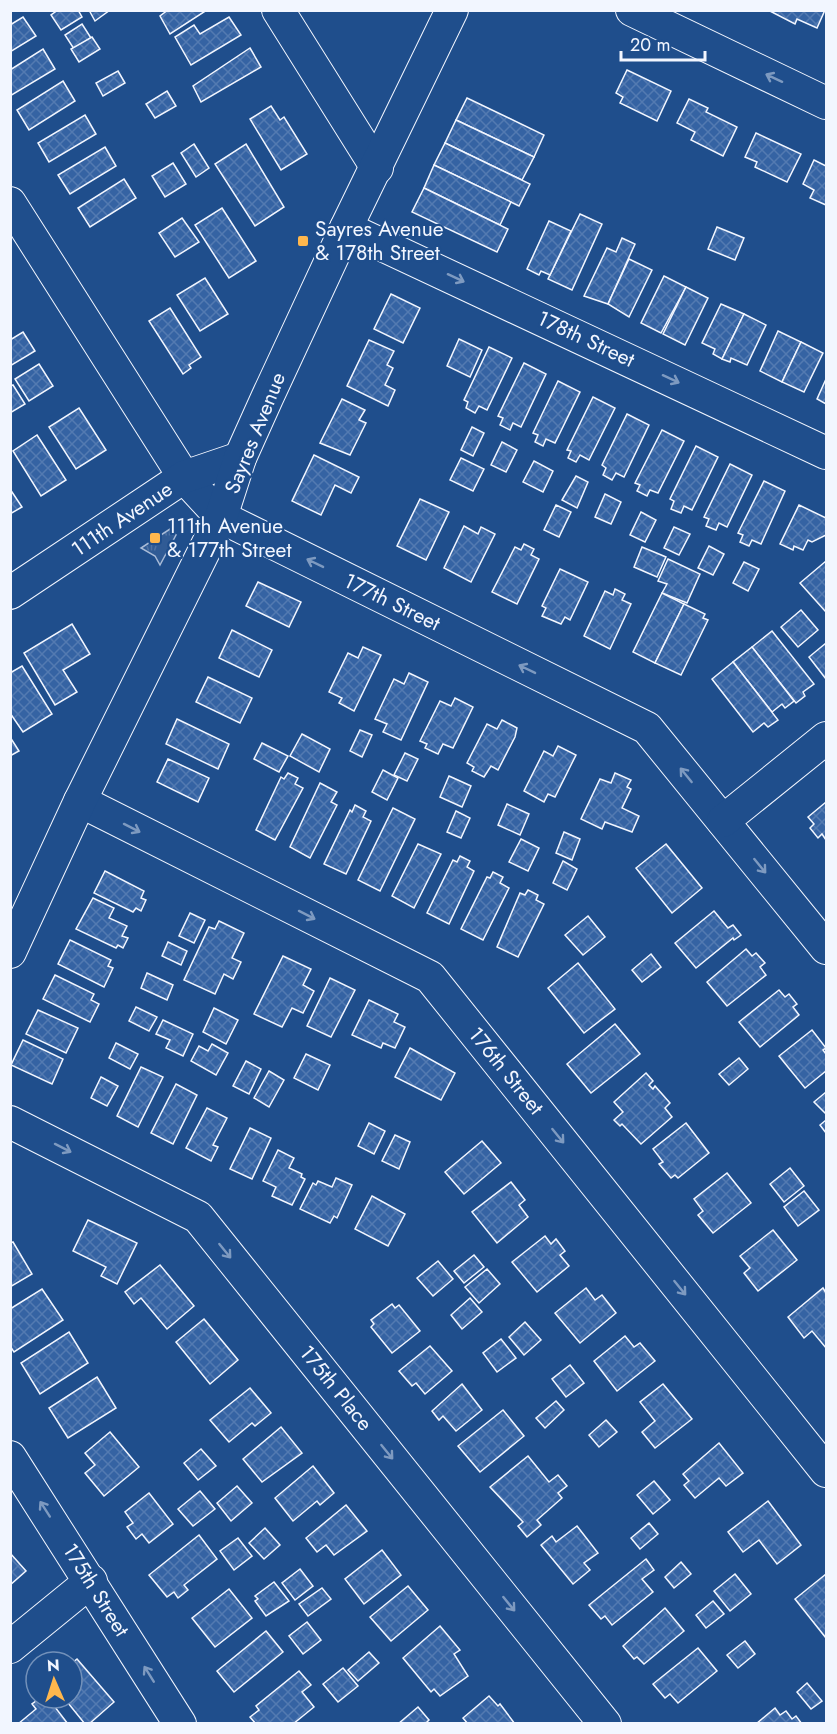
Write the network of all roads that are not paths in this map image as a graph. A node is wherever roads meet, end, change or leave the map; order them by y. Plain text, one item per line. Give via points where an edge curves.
1 (278, 10) edge
2 (452, 10) edge
3 (632, 10) edge
4 (826, 103) edge
5 (377, 168) junction
6 (10, 203) edge
7 (346, 228) junction
8 (826, 453) edge
9 (240, 458) junction
10 (184, 477) junction
11 (221, 517) junction
12 (10, 593) edge
13 (826, 738) edge
14 (80, 801) junction
15 (723, 821) junction
16 (826, 948) edge
17 (10, 952) edge
18 (10, 1122) edge
19 (10, 1457) edge
20 (826, 1471) edge
21 (91, 1581) junction
22 (10, 1647) edge
23 (180, 1724) edge
24 (605, 1724) edge

1 - 5 street
2 - 5 street, Sayres Avenue
4 -> 3 street
5 - 7 street, Sayres Avenue
6 - 10 street, 177th Street
7 -> 8 street, 178th Street
7 - 9 street, Sayres Avenue
9 - 10 street, 111th Avenue
9 - 11 street, Sayres Avenue
10 - 11 street, 177th Street
10 - 12 street, 111th Avenue
11 - 14 street, Sayres Avenue
15 -> 11 street, 177th Street via 647,728
13 - 15 street
14 - 17 street, Sayres Avenue
14 -> 20 street, 176th Street via 430,976
15 -> 16 street, 177th Street
18 -> 24 street, 175th Place via 198,1217
21 -> 19 street, 175th Street
21 - 22 street
23 -> 21 street, 175th Street

